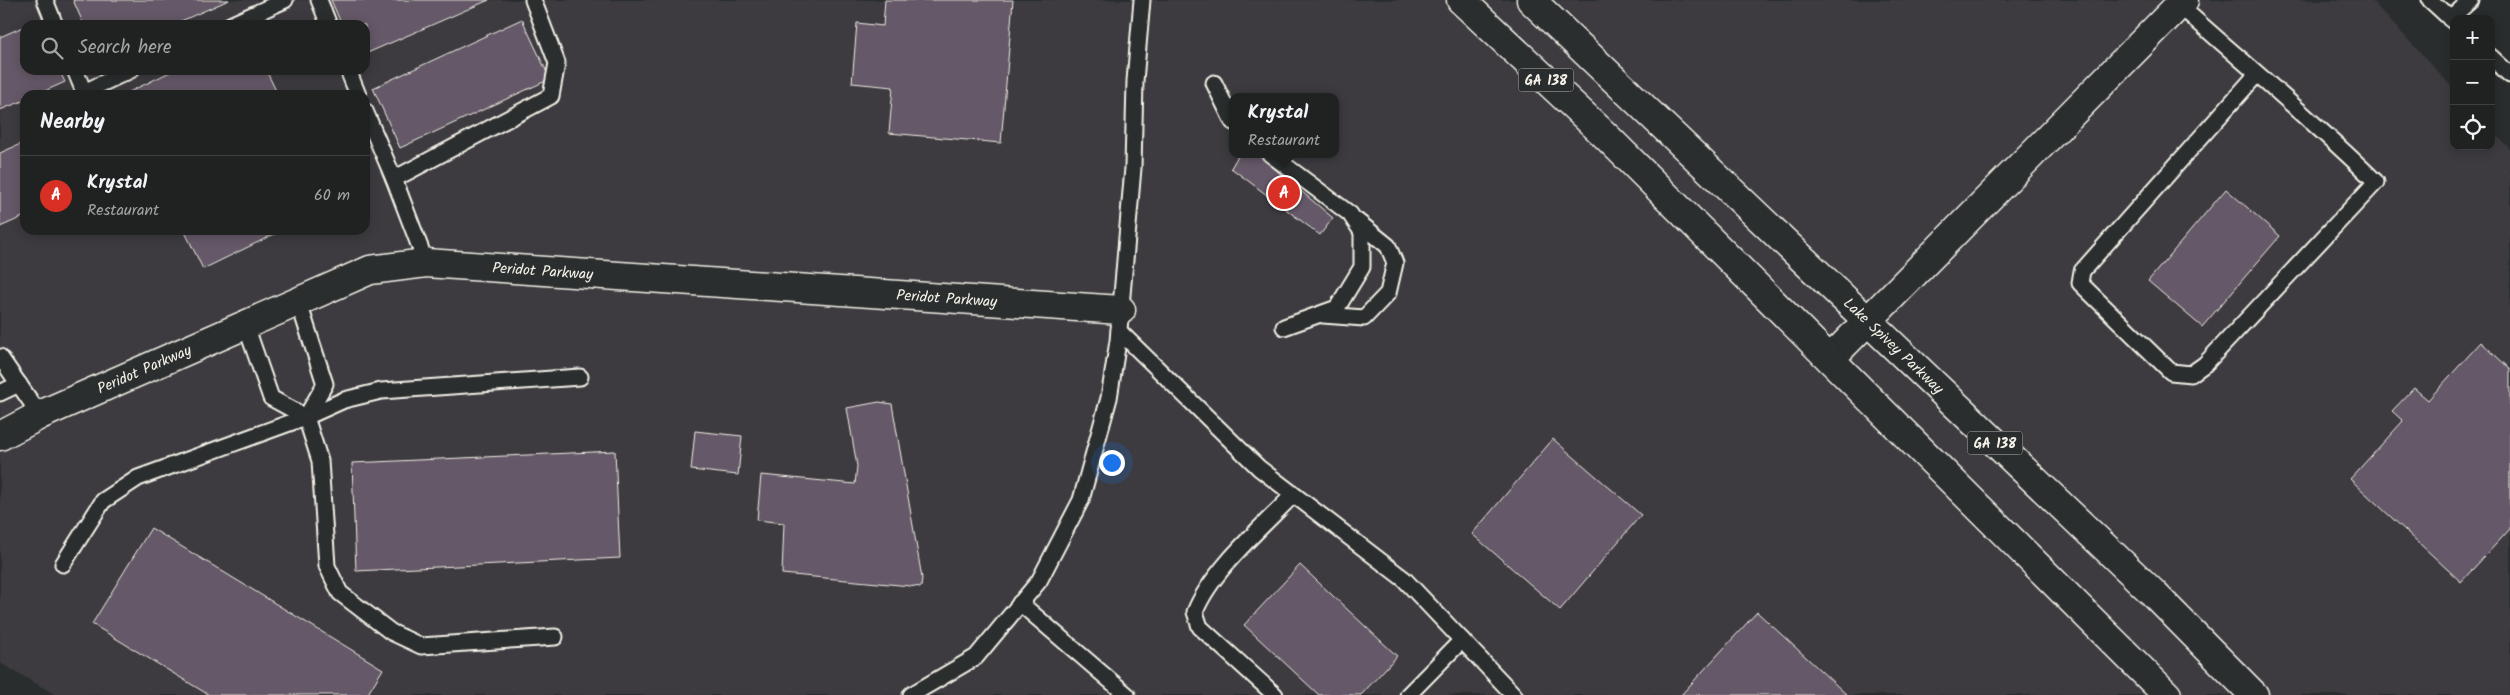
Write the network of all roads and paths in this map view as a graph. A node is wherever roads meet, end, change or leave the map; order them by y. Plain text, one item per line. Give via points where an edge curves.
1 (45, 0) edge
2 (285, 0) edge
3 (319, 0) edge
4 (533, 0) edge
5 (1142, 0) edge
6 (1461, 0) edge
7 (1531, 0) edge
8 (2430, 0) edge
9 (2471, 0) edge
10 (2182, 2) edge
11 (2457, 15) edge
12 (2450, 18) edge
13 (54, 20) edge
14 (241, 20) edge
15 (327, 20) edge
16 (2493, 60) edge
17 (2257, 74) junction
18 (77, 75) edge
19 (121, 75) edge
20 (350, 75) edge
21 (2510, 75) edge
22 (1214, 83) dead end
23 (83, 90) edge
24 (88, 90) edge
25 (356, 90) edge
26 (1229, 114) edge
27 (370, 122) edge
28 (1275, 158) edge
29 (394, 179) junction
30 (1354, 220) junction
31 (426, 263) junction
32 (298, 300) junction
33 (1317, 315) junction
34 (1120, 320) junction
35 (1866, 320) junction
36 (245, 323) junction
37 (1284, 327) dead end
38 (0, 357) edge
39 (1830, 359) junction
40 (580, 377) dead end
41 (19, 384) junction
42 (0, 393) edge
43 (40, 415) junction
44 (306, 417) junction
45 (0, 436) edge
46 (1293, 495) junction
47 (63, 564) dead end
48 (1020, 603) junction
49 (555, 637) dead end
50 (1462, 640) junction
51 (912, 695) edge
52 (1127, 695) edge
53 (1275, 695) edge
54 (1408, 695) edge
55 (1514, 695) edge
56 (2168, 695) edge
57 (2254, 695) edge

1 - 13 lane
2 - 14 lane
3 - 15 lane
4 - 29 lane via 557,63 551,96
5 - 34 lane via 1135,82 1133,168
6 - 39 main road, GA 138 via 1606,136
7 - 35 main road, Lake Spivey Parkway / GA 138
8 - 12 lane
9 - 11 lane
10 - 17 lane
10 - 35 main road
16 - 21 lane
17 - 17 lane via 2376,182 2205,364 2191,374 2171,372 2080,283 2082,271
18 - 23 lane
19 - 24 lane
20 - 25 lane
22 - 26 lane
27 - 29 lane
28 - 30 lane
29 - 31 lane
30 - 33 lane via 1362,232 1362,267 1337,308
30 - 33 lane via 1388,246 1395,263 1388,293 1364,318
31 - 32 main road, Peridot Parkway via 370,270
31 - 34 main road, Peridot Parkway
32 - 36 main road, Peridot Parkway
32 - 44 lane via 325,384
33 - 37 lane
34 - 46 lane via 1259,468
34 - 48 lane via 1109,398 1082,500 1039,581
35 - 39 main road
35 - 57 main road, Lake Spivey Parkway / GA 138 via 2152,592
36 - 43 main road, Peridot Parkway
36 - 44 lane via 271,398
38 - 41 lane
39 - 56 main road, GA 138
40 - 44 lane via 381,391 344,400
41 - 42 lane
41 - 43 lane
43 - 45 main road, Peridot Parkway
44 - 47 lane via 138,478 103,501
44 - 49 lane via 320,461 327,566 340,593 391,632 421,646
46 - 50 lane via 1404,579
46 - 53 lane via 1221,571 1199,600 1195,612 1200,627
48 - 51 lane via 976,657
48 - 52 lane
50 - 54 lane
50 - 55 lane

